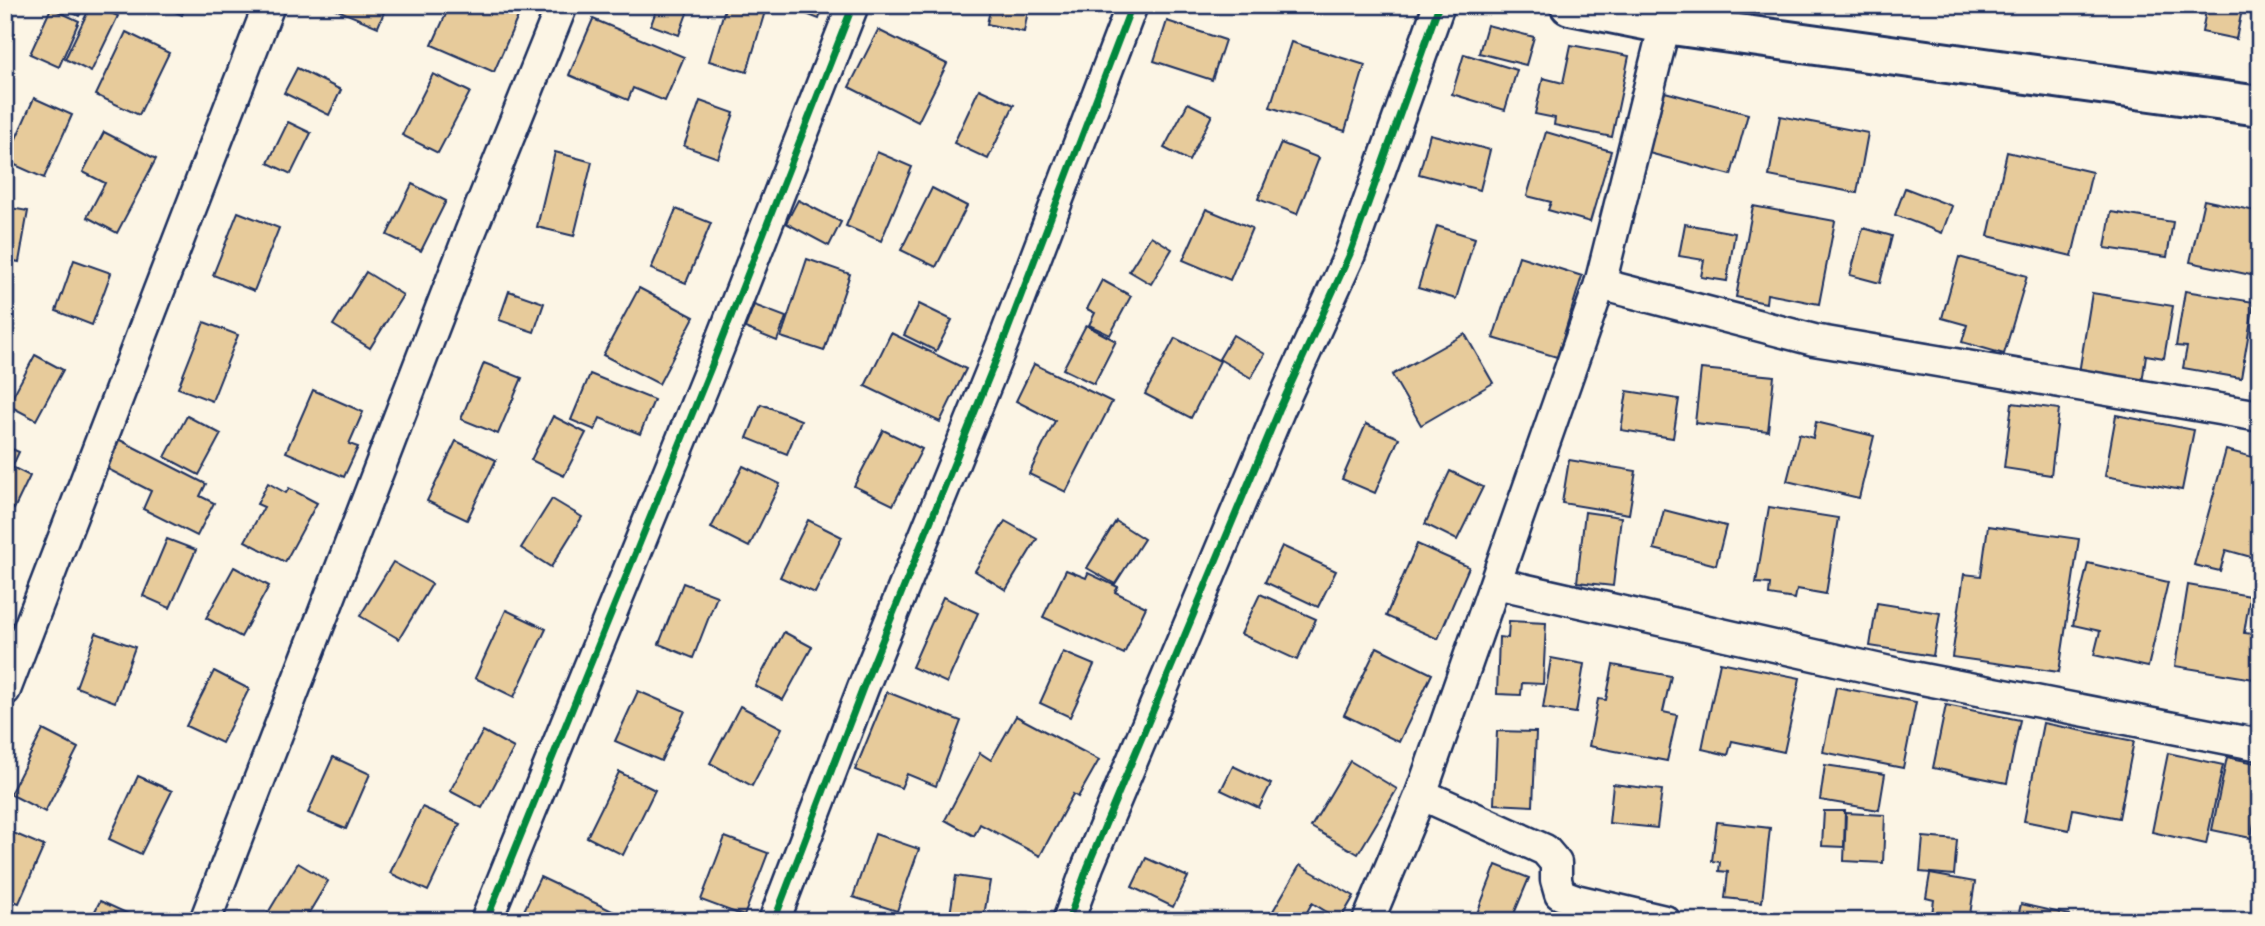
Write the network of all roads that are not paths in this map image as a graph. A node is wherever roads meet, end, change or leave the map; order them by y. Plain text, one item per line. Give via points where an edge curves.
1 (269, 5) edge
2 (562, 5) edge
3 (853, 5) edge
4 (1132, 5) edge
5 (1439, 5) edge
6 (1570, 5) edge
7 (1665, 24) junction
8 (2260, 106) edge
9 (1600, 284) junction
10 (2260, 416) edge
11 (1496, 583) junction
12 (5, 690) edge
13 (2260, 745) edge
14 (1421, 794) junction
15 (205, 921) edge
16 (486, 921) edge
17 (774, 921) edge
18 (1068, 921) edge
19 (1368, 921) edge
20 (1665, 921) edge

1 - 12 street
2 - 15 street
3 - 16 street
4 - 17 street
5 - 18 street via 1350,254 1280,408
6 - 7 highway
7 - 8 highway
7 - 9 street
9 - 10 street via 1814,340
9 - 11 street
11 - 13 street via 1907,676
11 - 14 street
14 - 19 street
14 - 20 street via 1545,850 1556,863 1560,894

